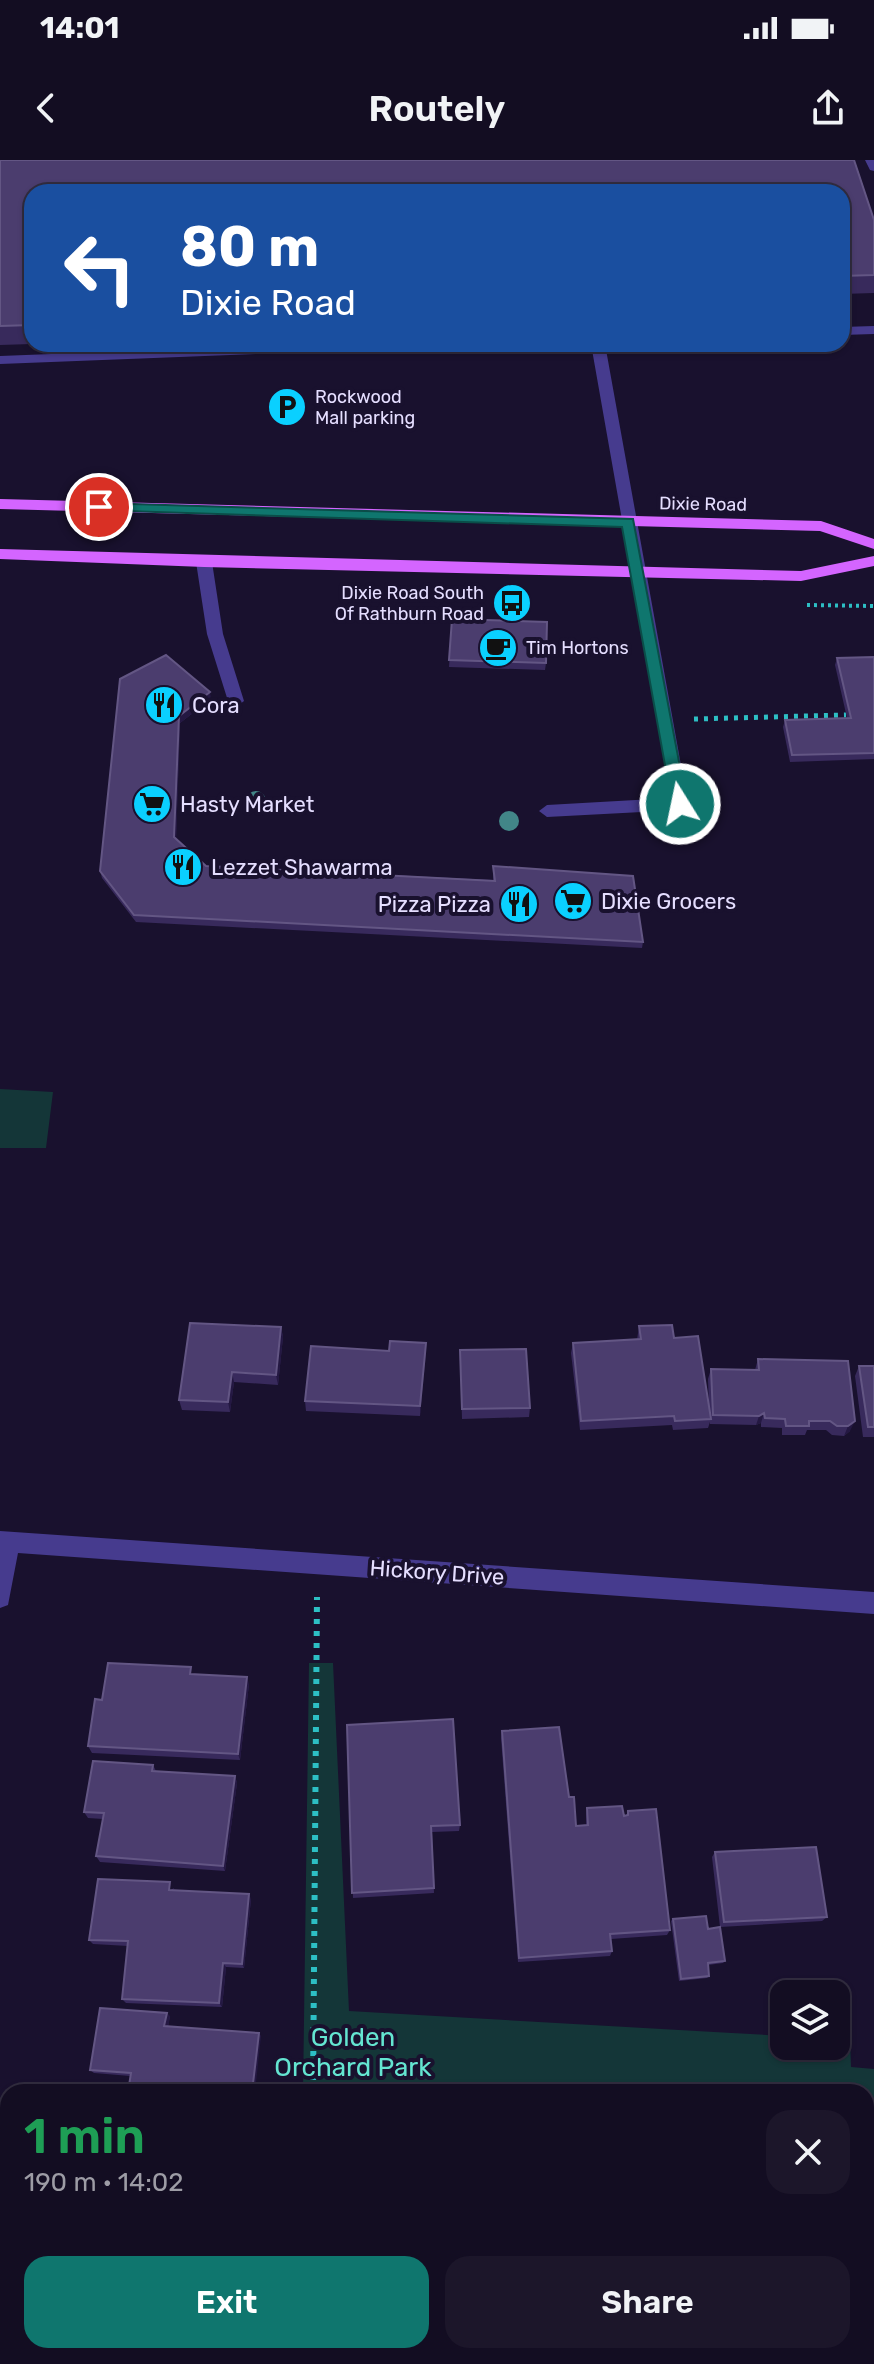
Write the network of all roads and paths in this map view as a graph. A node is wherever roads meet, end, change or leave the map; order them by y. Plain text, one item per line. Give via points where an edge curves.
1 (871, 160) edge
2 (874, 167) edge
3 (874, 330) edge
4 (850, 331) edge
5 (205, 352) edge
6 (599, 352) edge
7 (0, 360) edge
8 (0, 504) edge
9 (628, 522) junction
10 (874, 544) edge
11 (0, 554) edge
12 (874, 561) edge
13 (204, 562) junction
14 (638, 570) junction
15 (236, 701) dead end
16 (846, 715) edge
17 (665, 720) junction
18 (547, 811) dead end
19 (4, 1541) edge
20 (319, 1564) junction
21 (0, 1597) edge
22 (874, 1603) edge
23 (313, 2084) edge

1 - 2 street
3 - 4 street
5 - 7 street
6 - 9 street
8 - 9 main road, Dixie Road
9 - 10 main road, Dixie Road via 821,526
9 - 14 street
11 - 13 main road
12 - 14 main road via 801,576
13 - 14 main road
13 - 15 street via 215,634
14 - 17 street
16 - 17 path
17 - 18 street via 680,804
19 - 20 street, Hickory Drive
19 - 21 street
20 - 22 street, Hickory Drive
20 - 23 path

